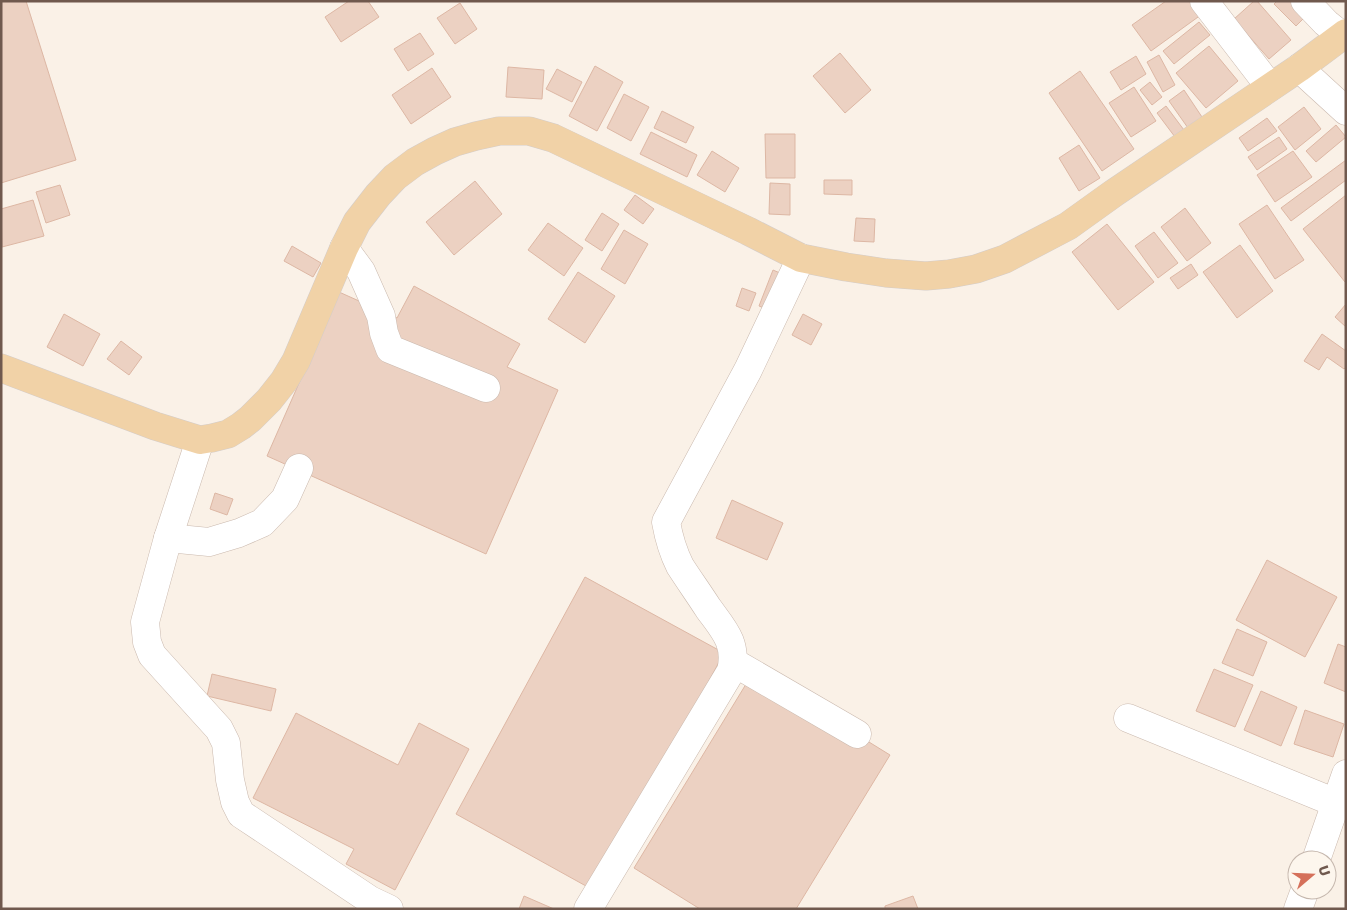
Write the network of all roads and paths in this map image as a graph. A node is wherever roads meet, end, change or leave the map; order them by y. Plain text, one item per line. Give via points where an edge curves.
1 (1204, 1) edge
2 (1305, 1) edge
3 (1344, 35) edge
4 (1299, 68) junction
5 (1270, 87) junction
6 (1346, 111) edge
7 (344, 248) junction
8 (802, 258) junction
9 (1, 368) edge
10 (486, 388) dead end
11 (200, 440) junction
12 (299, 468) dead end
13 (168, 538) junction
14 (733, 662) junction
15 (1128, 718) dead end
16 (857, 734) dead end
17 (1346, 774) edge
18 (1336, 803) junction
19 (1336, 837) edge
20 (1325, 850) edge
21 (389, 909) edge
22 (588, 909) edge

1 - 5 street
2 - 3 street via 1326,23
3 - 4 main road
4 - 5 main road
4 - 6 street
5 - 8 main road via 1068,226 1005,259 976,269 926,276 886,273
7 - 8 main road via 357,222 378,195 415,162 455,142 476,136 529,131 553,138
7 - 10 street via 361,271 381,316 390,348
7 - 11 main road via 284,381 242,426 228,434
8 - 14 street via 748,370 666,522 670,544 681,566 728,634
9 - 11 main road
11 - 13 street
12 - 13 street via 285,500 262,523 209,542
13 - 21 street via 145,622 147,642 152,655 219,729 226,743 230,780 241,814 370,900
14 - 16 street
14 - 22 street via 731,671
15 - 18 street
17 - 18 street
18 - 19 street
19 - 20 street

